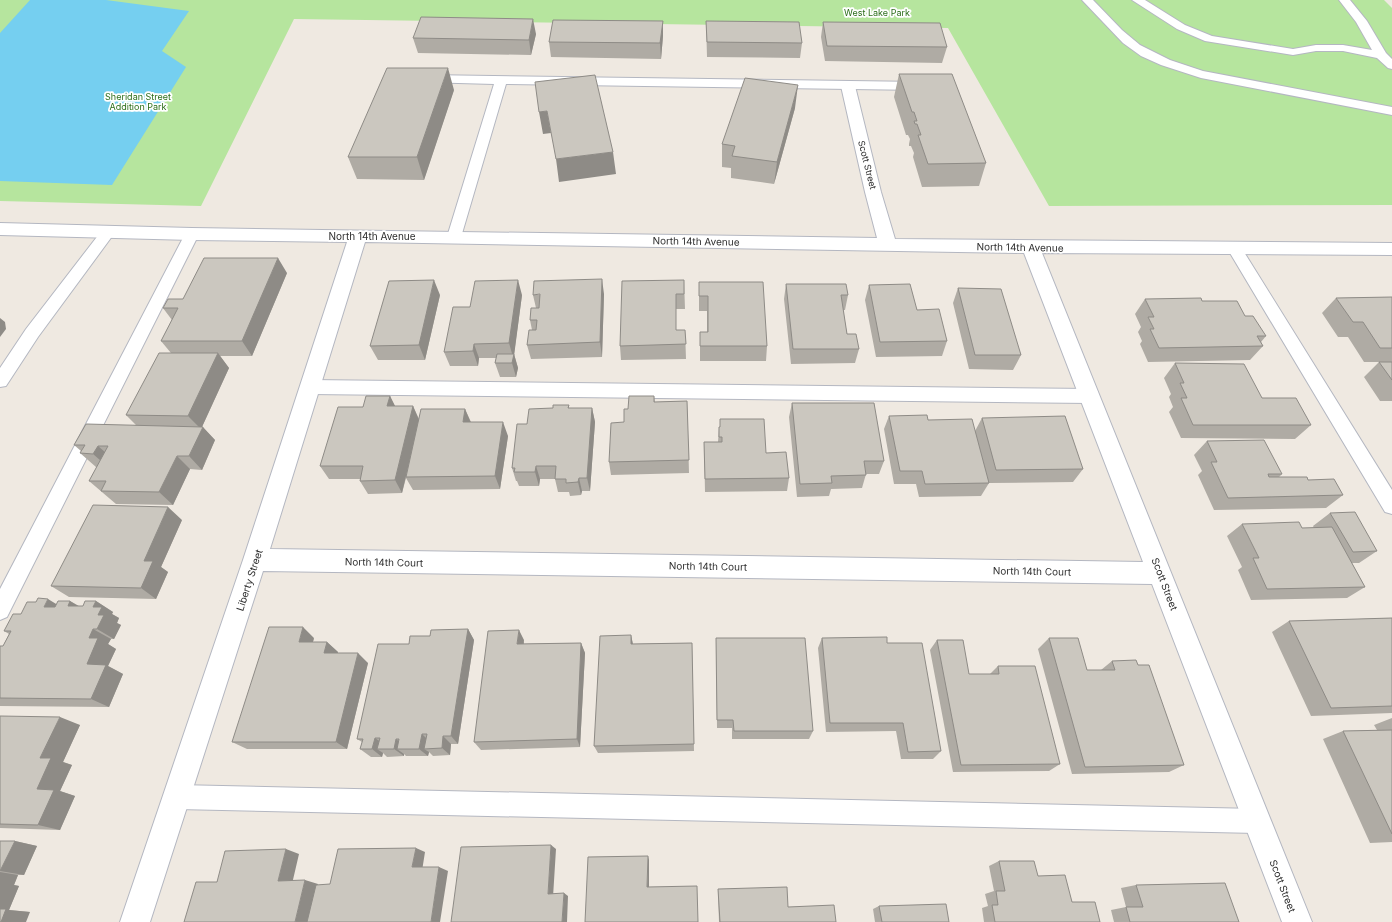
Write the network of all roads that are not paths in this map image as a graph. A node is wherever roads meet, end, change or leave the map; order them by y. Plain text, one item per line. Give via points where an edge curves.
1 (1087, 0) edge
2 (1137, 0) edge
3 (1344, 0) edge
4 (1381, 55) junction
5 (1392, 65) edge
6 (417, 79) edge
7 (501, 80) junction
8 (848, 86) junction
9 (934, 86) edge
10 (1392, 111) edge
11 (0, 229) edge
12 (108, 232) junction
13 (192, 234) junction
14 (358, 236) junction
15 (454, 236) junction
16 (888, 244) junction
17 (1031, 247) junction
18 (1234, 248) junction
19 (1392, 249) edge
20 (0, 381) edge
21 (310, 387) junction
22 (1091, 396) junction
23 (1392, 506) edge
24 (255, 560) junction
25 (1160, 573) junction
26 (0, 610) edge
27 (177, 797) junction
28 (1257, 821) junction
29 (135, 922) edge
30 (1297, 922) edge

1 - 10 lane via 1135,45 1153,58 1174,66 1201,74
2 - 4 lane via 1181,27 1210,38 1293,52 1316,48 1343,48
3 - 4 lane via 1361,21
4 - 5 lane
6 - 7 lane
7 - 8 lane
7 - 15 lane
8 - 9 lane
8 - 16 street, Scott Street
11 - 12 street, North 14th Avenue
12 - 13 street, North 14th Avenue
12 - 20 lane via 32,333
13 - 14 street, North 14th Avenue
13 - 26 lane
14 - 15 street, North 14th Avenue
14 - 21 street, Liberty Street
15 - 16 street, North 14th Avenue
16 - 17 street, North 14th Avenue
17 - 18 street, North 14th Avenue
17 - 22 street, Scott Street
18 - 19 street, North 14th Avenue
18 - 23 lane
21 - 22 lane
21 - 24 street, Liberty Street
22 - 25 street, Scott Street
24 - 25 street, North 14th Court
24 - 27 street, Liberty Street
25 - 28 street, Scott Street
27 - 28 lane
27 - 29 street, Liberty Street
28 - 30 street, Scott Street

